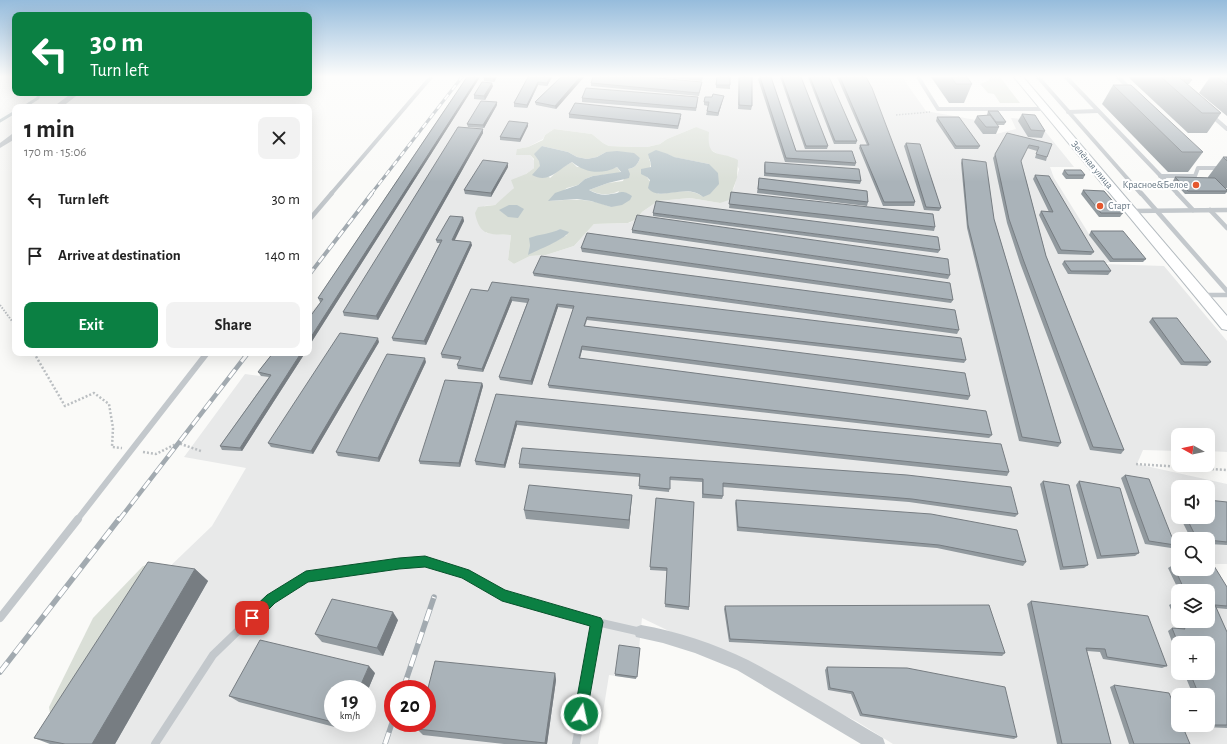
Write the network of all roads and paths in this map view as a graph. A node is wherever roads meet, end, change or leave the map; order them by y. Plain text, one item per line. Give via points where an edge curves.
1 (1098, 111) edge
2 (401, 112) edge
3 (931, 112) edge
4 (1047, 112) edge
5 (1068, 112) joint
6 (1076, 112) edge
7 (1209, 114) edge
8 (896, 115) dead end
9 (1227, 129) edge
10 (12, 138) edge
11 (0, 146) edge
12 (1227, 168) edge
13 (1160, 176) junction
14 (1156, 210) junction
15 (1193, 210) junction
16 (1210, 210) junction
17 (1227, 210) edge
18 (1131, 211) junction
19 (312, 216) edge
20 (1227, 228) edge
21 (1227, 291) edge
22 (1202, 295) junction
23 (1227, 295) edge
24 (0, 305) edge
25 (12, 321) edge
26 (1227, 325) edge
27 (36, 356) edge
28 (205, 356) edge
29 (132, 450) junction
30 (201, 451) dead end
31 (1136, 464) dead end
32 (1227, 470) edge
33 (0, 618) edge
34 (597, 622) junction
35 (641, 632) joint
36 (155, 744) edge
37 (576, 744) edge
38 (877, 744) edge

1 - 13 lane
2 - 19 lane
3 - 8 path
4 - 18 main road, Зелёная улица
5 - 6 lane
5 - 14 lane
7 - 9 lane
10 - 11 street
12 - 13 lane via 1198,168 1195,176
13 - 15 lane
14 - 15 lane
14 - 18 lane
14 - 21 lane
15 - 16 lane
16 - 17 lane
16 - 20 lane
18 - 22 main road, Зелёная улица
22 - 23 lane
22 - 26 main road, Зелёная улица
24 - 25 path
27 - 29 path via 65,406 94,392 109,404 113,428 112,447
28 - 29 lane
29 - 30 path via 156,454 178,443
29 - 33 lane
31 - 32 path
34 - 35 lane
34 - 36 lane via 502,595 464,574 425,562 399,563 306,577 271,599 213,655
34 - 37 lane
35 - 38 street via 694,646 742,665

